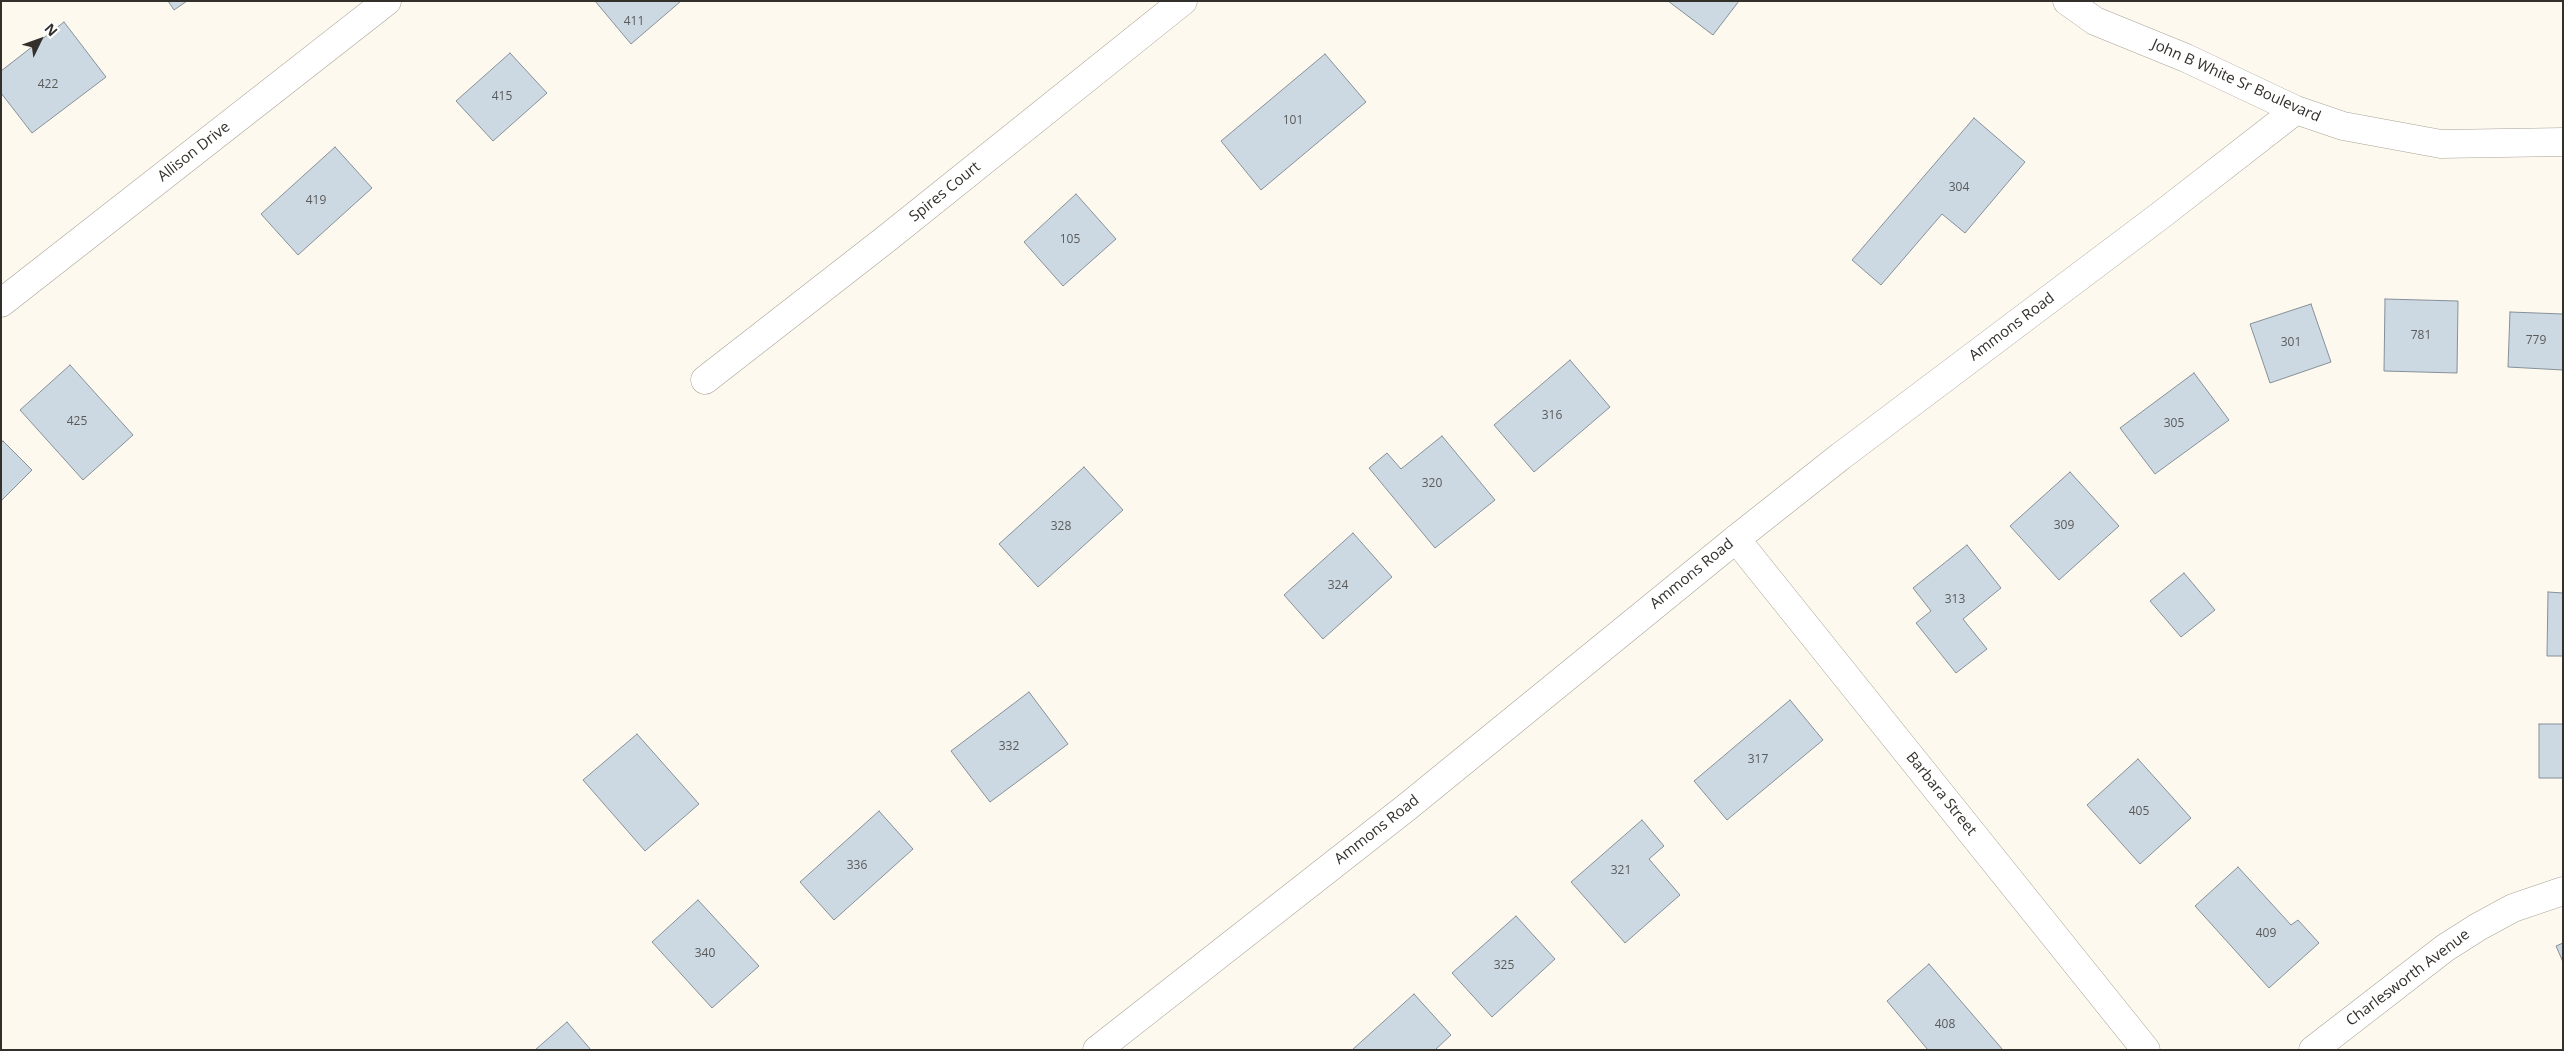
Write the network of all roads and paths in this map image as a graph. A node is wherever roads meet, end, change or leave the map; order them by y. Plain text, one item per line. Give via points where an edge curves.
1 (388, 1) edge
2 (1183, 1) edge
3 (2067, 1) edge
4 (2296, 110) junction
5 (2563, 142) edge
6 (1, 303) edge
7 (705, 380) dead end
8 (1736, 538) junction
9 (2563, 891) edge
10 (1096, 1050) edge
11 (2146, 1050) edge
12 (2313, 1050) edge

1 - 6 street, Allison Drive
2 - 7 street, Spires Court
3 - 4 street, John B White Sr Boulevard via 2095,21 2186,58
4 - 5 street, John B White Sr Boulevard via 2343,126 2441,144
4 - 8 street, Ammons Road
8 - 10 street, Ammons Road via 1407,807
8 - 11 street, Barbara Street
9 - 12 street, Charlesworth Avenue via 2513,908 2470,932

